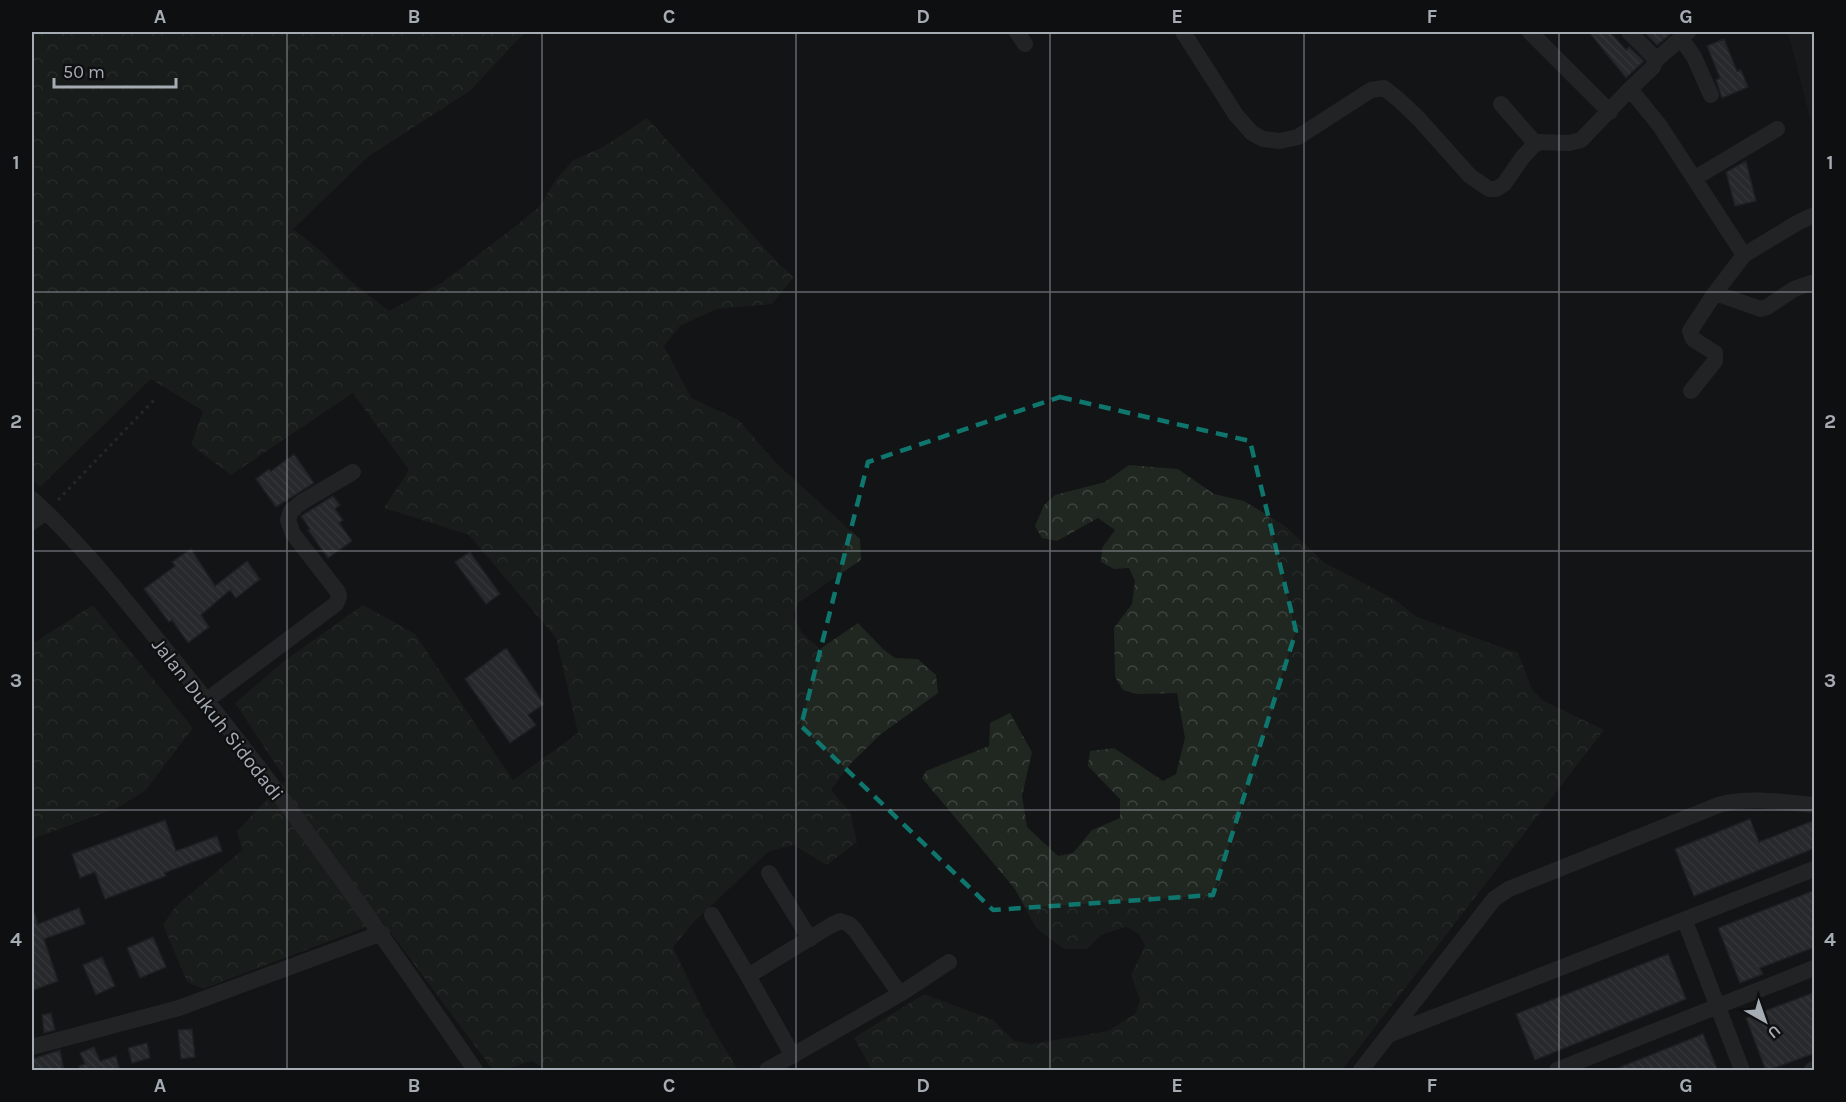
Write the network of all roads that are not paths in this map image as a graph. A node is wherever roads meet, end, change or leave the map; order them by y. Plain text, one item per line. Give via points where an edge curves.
1 (1183, 32) edge
2 (1530, 32) edge
3 (1629, 32) edge
4 (1685, 35) edge
5 (1655, 61) junction
6 (1630, 89) junction
7 (1711, 95) dead end
8 (1500, 104) dead end
9 (1610, 112) junction
10 (1777, 129) dead end
11 (1536, 144) junction
12 (1695, 178) junction
13 (1814, 219) edge
14 (1744, 255) junction
15 (1815, 282) edge
16 (1714, 293) junction
17 (1691, 391) dead end
18 (353, 472) dead end
19 (32, 499) edge
20 (46, 512) junction
21 (32, 522) edge
22 (207, 700) junction
23 (1815, 805) edge
24 (1815, 869) edge
25 (769, 873) dead end
26 (712, 915) dead end
27 (1685, 921) junction
28 (382, 933) junction
29 (810, 939) junction
30 (949, 962) dead end
31 (1815, 968) edge
32 (748, 976) junction
33 (900, 994) junction
34 (1717, 1007) junction
35 (1386, 1036) junction
36 (32, 1047) edge
37 (792, 1056) junction
38 (475, 1071) edge
39 (767, 1071) edge
40 (1361, 1071) edge
41 (1557, 1071) edge
42 (1742, 1071) edge

1 - 11 street via 1236,115 1263,139 1281,141 1298,137 1352,101 1380,88 1399,99 1470,176 1489,189 1504,184
2 - 9 street
3 - 5 street
4 - 5 street
4 - 7 street
5 - 6 street
6 - 9 street
6 - 12 street
8 - 11 street
9 - 11 street via 1581,140
10 - 12 street
12 - 14 street
13 - 14 street
14 - 16 street
15 - 16 street via 1794,289 1761,309
16 - 17 street via 1690,331 1693,339 1715,353 1715,361
18 - 22 street via 302,502 291,511 288,520 293,534 338,592 336,604
19 - 20 street, Jalan Dukuh Sidodadi
20 - 21 street
20 - 22 street, Jalan Dukuh Sidodadi via 83,549
22 - 28 street, Jalan Dukuh Sidodadi
23 - 35 street via 1760,799 1721,804 1509,890 1494,899
24 - 27 street
25 - 29 street
26 - 32 street
27 - 34 street
27 - 35 street
28 - 36 street via 179,1008
28 - 38 street, Jalan Dukuh Sidodadi
29 - 32 street
29 - 33 street via 840,921 849,924
30 - 33 street
31 - 34 street
32 - 37 street
33 - 37 street
34 - 41 street
34 - 42 street
35 - 40 street
37 - 39 street

